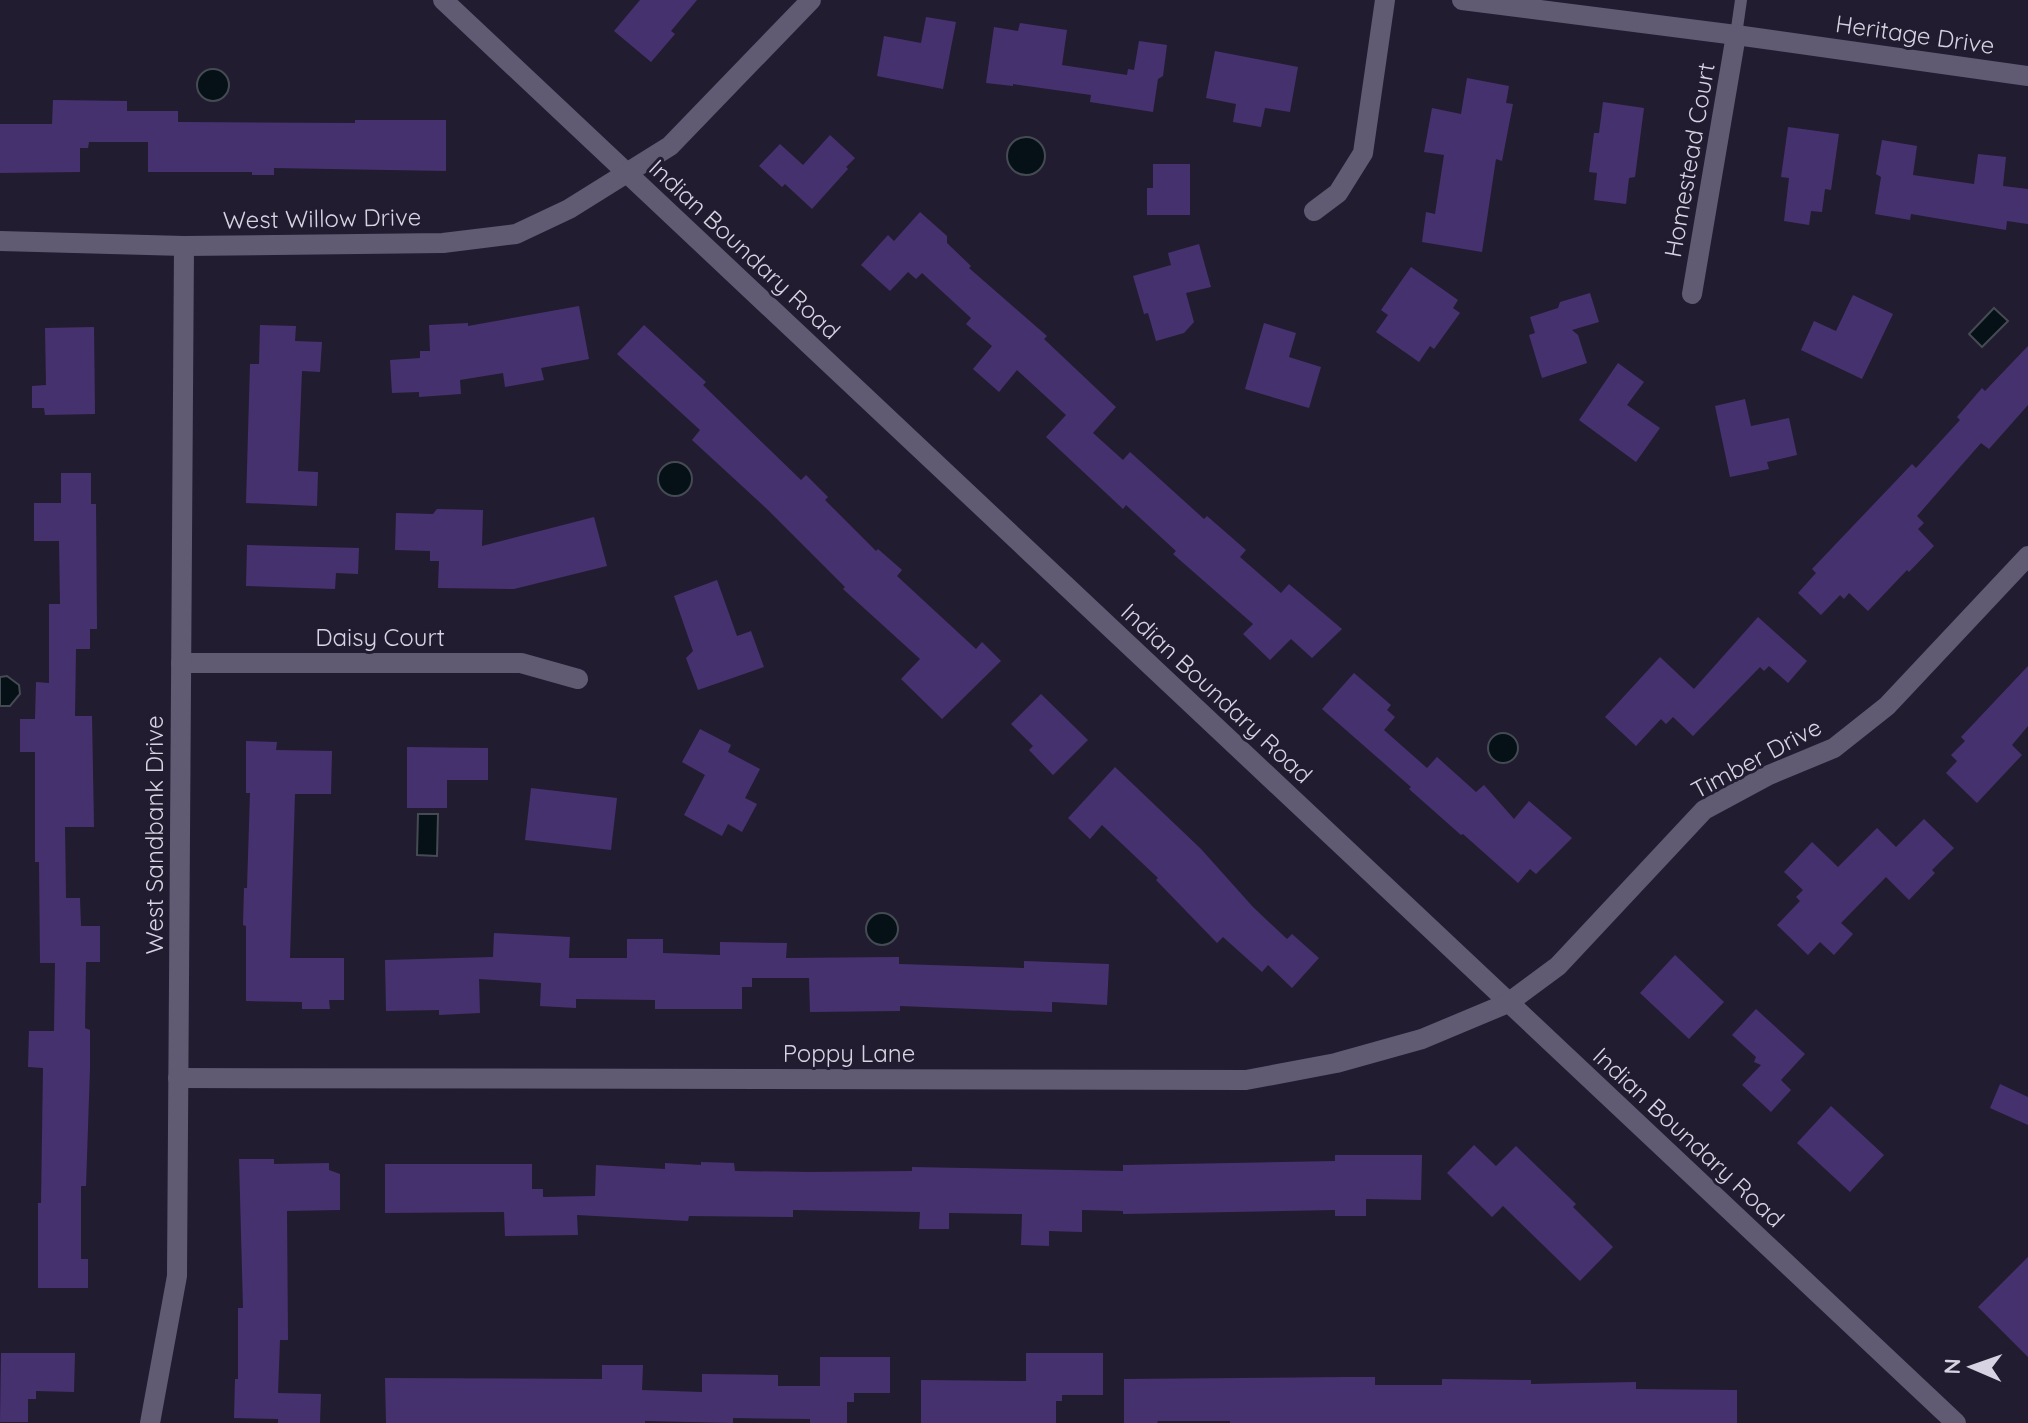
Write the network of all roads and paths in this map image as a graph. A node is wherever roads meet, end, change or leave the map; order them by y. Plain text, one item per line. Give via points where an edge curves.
1 (443, 0) edge
2 (811, 0) edge
3 (1385, 0) edge
4 (1462, 0) edge
5 (1741, 0) edge
6 (1736, 35) junction
7 (2028, 76) edge
8 (629, 174) junction
9 (1314, 211) dead end
10 (0, 241) edge
11 (184, 246) junction
12 (1692, 294) dead end
13 (2028, 556) edge
14 (181, 663) junction
15 (578, 679) dead end
16 (1508, 1003) junction
17 (178, 1078) junction
18 (150, 1423) edge
19 (1956, 1423) edge

1 - 8 street, Indian Boundary Road
2 - 8 street via 673,144
3 - 9 street via 1363,153 1338,193
4 - 6 street, Heritage Drive
5 - 6 lane
6 - 7 street, Heritage Drive
6 - 12 street, Homestead Court
8 - 11 street, West Willow Drive via 516,234 443,243
8 - 16 street, Indian Boundary Road
10 - 11 street, West Willow Drive
11 - 14 street, West Sandbank Drive
13 - 16 street, Timber Drive via 1887,706 1834,748 1704,810 1558,966
14 - 15 street, Daisy Court via 521,663
14 - 17 street, West Sandbank Drive
16 - 17 street, Poppy Lane via 1422,1039 1246,1080
16 - 19 street, Indian Boundary Road
17 - 18 street, West Sandbank Drive via 177,1276

